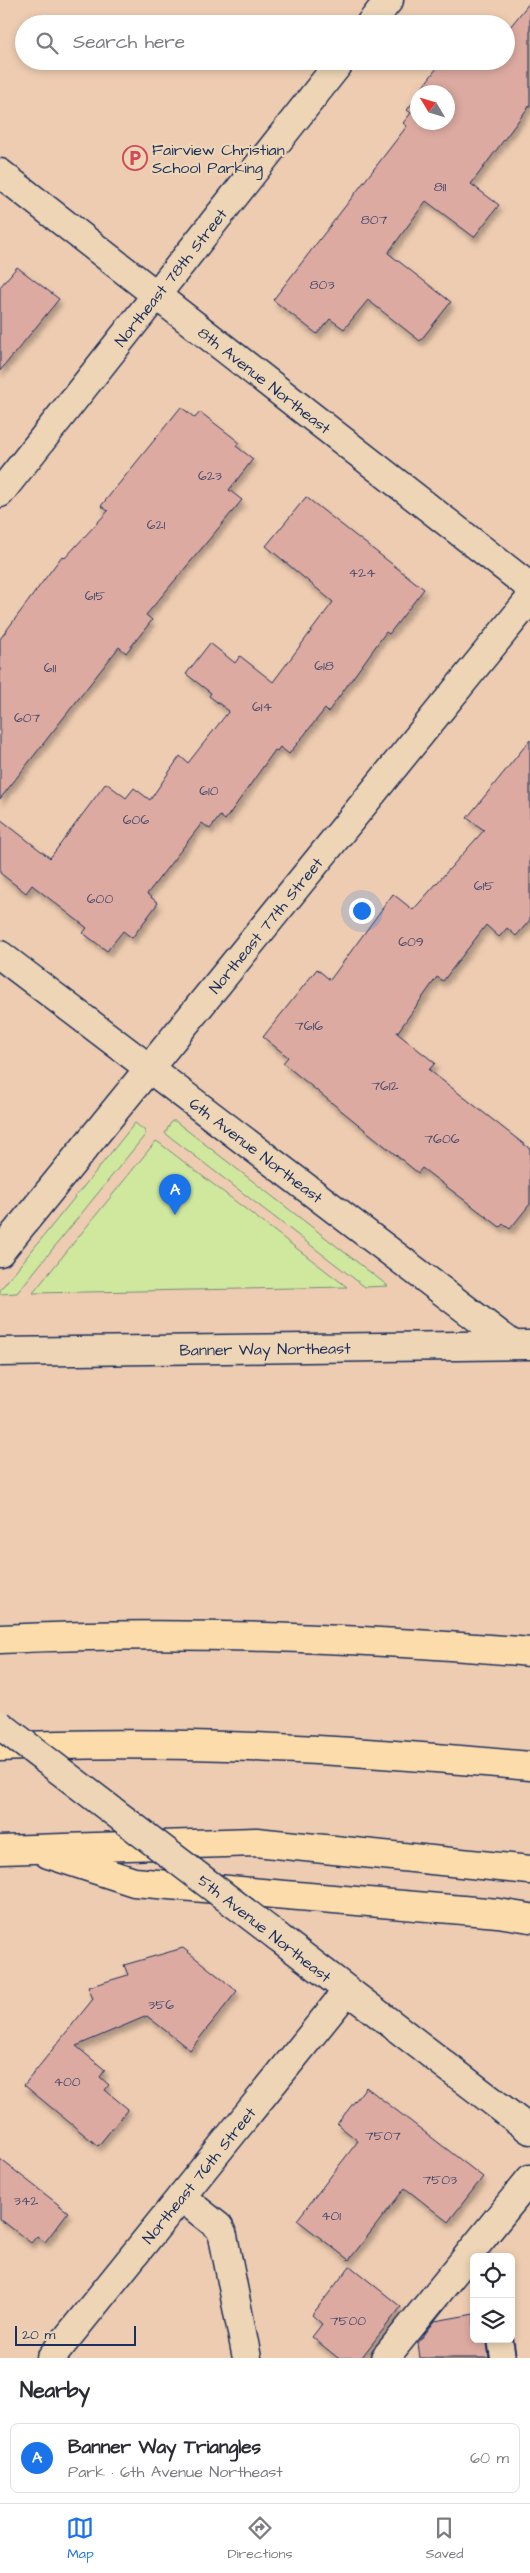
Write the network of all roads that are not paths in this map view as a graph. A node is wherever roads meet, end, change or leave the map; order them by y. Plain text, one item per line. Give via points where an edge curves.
1 (389, 0) edge
2 (377, 15) edge
3 (334, 70) edge
4 (0, 173) edge
5 (158, 294) junction
6 (0, 493) edge
7 (530, 586) edge
8 (530, 599) edge
9 (0, 955) edge
10 (149, 1068) junction
11 (0, 1252) edge
12 (521, 1345) edge
13 (0, 1352) edge
14 (0, 1639) edge
15 (530, 1652) edge
16 (0, 1725) edge
17 (0, 1747) edge
18 (530, 1766) edge
19 (30, 1849) junction
20 (0, 1850) edge
21 (530, 1870) edge
22 (530, 1918) edge
23 (347, 1991) junction
24 (530, 2130) edge
25 (530, 2179) edge
26 (181, 2197) junction
27 (475, 2253) edge
28 (470, 2259) edge
29 (501, 2343) edge
30 (51, 2358) edge
31 (247, 2358) edge
32 (385, 2358) edge
33 (504, 2358) edge

1 - 2 street
3 - 5 street, Northeast 78th Street
4 - 5 street, 8th Avenue Northeast
5 - 6 street, Northeast 78th Street
5 - 7 street, 8th Avenue Northeast
8 - 10 street, Northeast 77th Street
9 - 10 street, 6th Avenue Northeast
10 - 11 street, Northeast 77th Street
10 - 12 street, 6th Avenue Northeast
12 - 13 street, Banner Way Northeast
14 - 15 highway via 227,1636 409,1643
16 - 23 street, 5th Avenue Northeast, bridge
17 - 18 highway via 206,1746 368,1753
19 - 20 highway
19 - 21 highway via 256,1842
19 - 22 highway via 134,1882
23 - 24 street, 5th Avenue Northeast
23 - 26 street, Northeast 76th Street
25 - 27 street
26 - 30 street, Northeast 76th Street
26 - 31 street via 219,2227
28 - 32 street
29 - 33 lane

